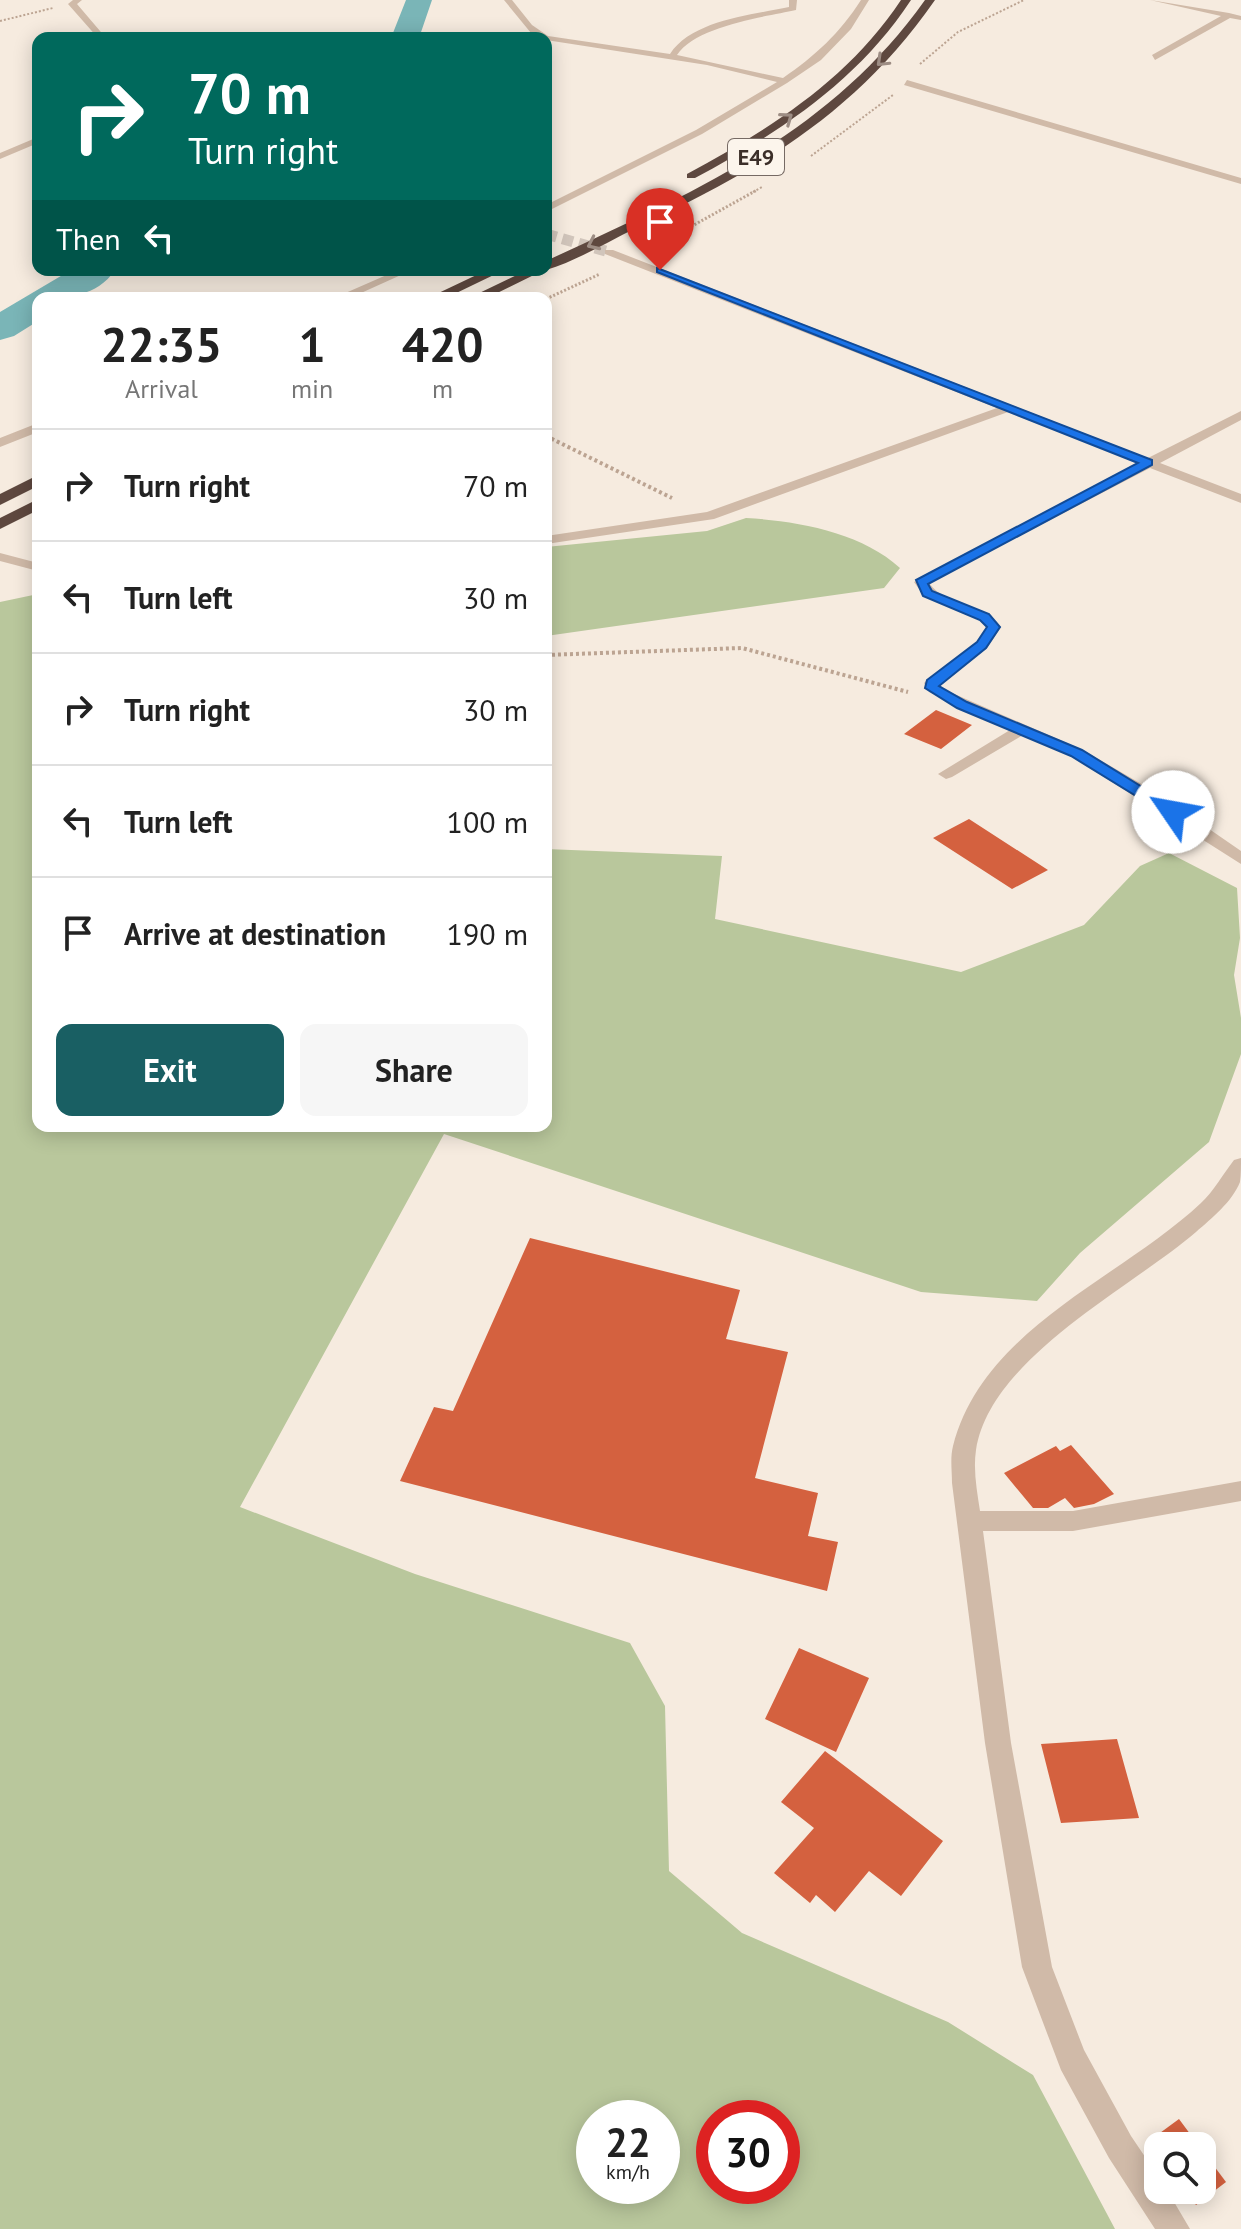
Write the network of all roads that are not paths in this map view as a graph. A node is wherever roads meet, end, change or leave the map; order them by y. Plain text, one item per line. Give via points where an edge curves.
1 (508, 0) edge
2 (793, 0) edge
3 (865, 0) edge
4 (906, 0) edge
5 (930, 0) edge
6 (1154, 0) edge
7 (75, 2) edge
8 (1229, 15) junction
9 (1241, 18) edge
10 (98, 32) edge
11 (533, 32) edge
12 (552, 39) edge
13 (672, 57) junction
14 (1155, 57) dead end
15 (784, 81) junction
16 (907, 83) dead end
17 (32, 143) edge
18 (0, 156) edge
19 (682, 181) dead end
20 (1241, 181) edge
21 (552, 206) edge
22 (609, 252) tunnel mouth
23 (552, 263) edge
24 (393, 276) edge
25 (484, 276) edge
26 (524, 276) edge
27 (354, 292) edge
28 (448, 292) edge
29 (488, 292) edge
30 (1009, 408) junction
31 (1241, 415) edge
32 (32, 430) edge
33 (0, 443) edge
34 (1147, 462) junction
35 (32, 483) edge
36 (1241, 499) edge
37 (0, 500) edge
38 (32, 507) edge
39 (0, 524) edge
40 (552, 539) edge
41 (0, 557) edge
42 (18, 563) junction
43 (32, 566) edge
44 (0, 573) edge
45 (1021, 730) junction
46 (946, 774) dead end
47 (1241, 859) edge
48 (1241, 1165) edge
49 (1241, 1491) edge
50 (969, 1521) junction
51 (1174, 2229) edge

1 - 11 street
2 - 13 street via 793,8 693,36 675,48
3 - 15 street via 818,58
19 -> 4 highway, E49 via 770,130 836,80 876,43
5 -> 23 highway, E49 via 889,55 832,107 682,200
6 - 8 street
7 - 10 street
8 - 9 street
8 - 14 street
12 - 13 street
13 - 15 street
15 - 21 street via 699,132
16 - 20 street
17 - 18 street
22 - 30 street
24 - 27 street
25 - 28 highway
26 - 29 highway
30 - 34 street
30 - 40 street via 709,516
31 - 34 street
32 - 33 street
34 - 36 street
34 - 45 street via 921,582 927,593 985,617 994,627 982,645 932,683 937,692
35 - 37 highway
38 - 39 highway
41 - 42 street
42 - 43 street
42 - 44 street
45 - 46 street
45 - 47 street via 1077,753
48 - 50 street via 1209,1209 1070,1314 993,1388 965,1448
49 - 50 street via 1073,1521
50 - 51 street via 998,1743 1037,1967 1072,2059 1120,2147

